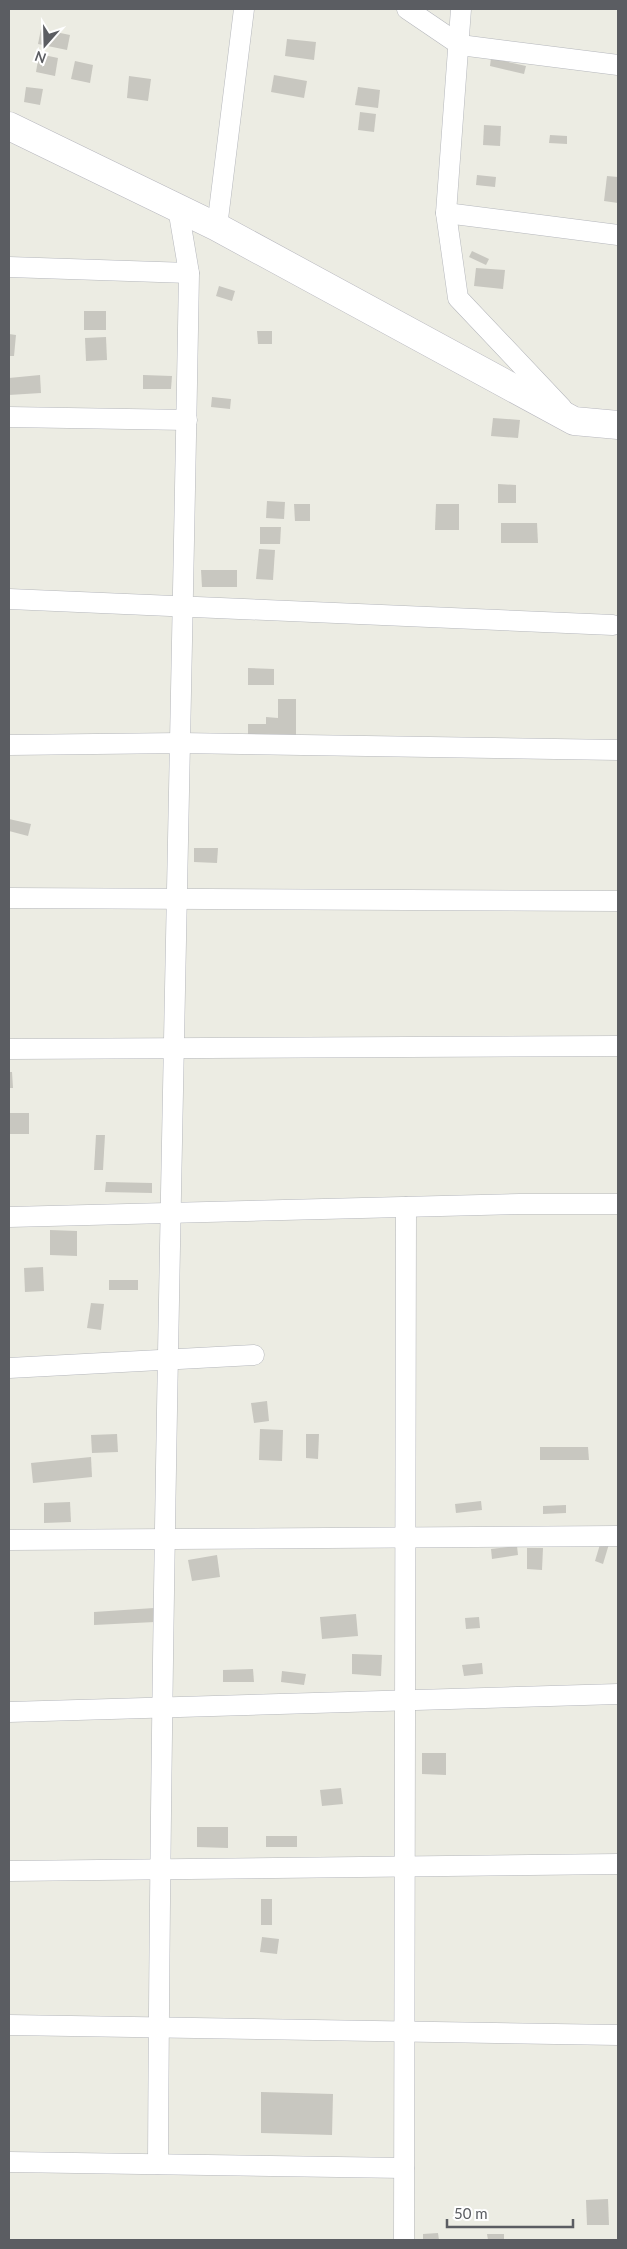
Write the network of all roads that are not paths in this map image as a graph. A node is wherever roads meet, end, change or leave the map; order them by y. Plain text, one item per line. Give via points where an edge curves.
1 (244, 9) edge
2 (408, 9) edge
3 (461, 9) edge
4 (460, 44) junction
5 (613, 67) edge
6 (9, 126) edge
7 (178, 208) junction
8 (446, 213) junction
9 (217, 227) junction
10 (618, 235) edge
11 (9, 267) edge
12 (189, 273) junction
13 (9, 417) edge
14 (187, 420) junction
15 (574, 421) junction
16 (618, 425) edge
17 (9, 599) edge
18 (183, 607) junction
19 (613, 625) dead end
20 (180, 743) junction
21 (9, 745) edge
22 (618, 750) edge
23 (9, 898) edge
24 (178, 899) junction
25 (618, 901) edge
26 (618, 1046) edge
27 (9, 1049) edge
28 (175, 1049) junction
29 (618, 1204) edge
30 (406, 1207) junction
31 (169, 1213) junction
32 (9, 1217) edge
33 (254, 1355) dead end
34 (168, 1359) junction
35 (9, 1368) edge
36 (618, 1536) edge
37 (405, 1537) junction
38 (165, 1539) junction
39 (9, 1540) edge
40 (618, 1694) edge
41 (403, 1701) junction
42 (162, 1708) junction
43 (9, 1712) edge
44 (618, 1864) edge
45 (404, 1866) junction
46 (159, 1869) junction
47 (9, 1871) edge
48 (9, 2025) edge
49 (158, 2028) junction
50 (404, 2032) junction
51 (618, 2035) edge
52 (9, 2162) edge
53 (158, 2164) junction
54 (404, 2168) junction
55 (404, 2240) edge

1 - 9 street
2 - 4 street
3 - 4 street
4 - 5 street
4 - 8 street
6 - 7 street
7 - 9 street
7 - 12 street
8 - 10 street
8 - 15 street via 458,298
9 - 15 street
11 - 12 street
12 - 14 street
13 - 14 street
14 - 18 street
15 - 16 street
17 - 18 street
18 - 19 street
18 - 20 street
20 - 21 street
20 - 22 street
20 - 24 street
23 - 24 street
24 - 25 street
24 - 28 street
26 - 28 street
27 - 28 street
28 - 31 street
29 - 30 street
30 - 31 street
30 - 37 street
31 - 32 street
31 - 34 street
33 - 34 street
34 - 35 street
34 - 38 street
36 - 37 street
37 - 38 street
37 - 41 street
38 - 39 street
38 - 42 street
40 - 41 street
41 - 42 street
41 - 45 street
42 - 43 street
42 - 46 street
44 - 45 street
45 - 46 street
45 - 50 street
46 - 47 street
46 - 49 street
48 - 49 street
49 - 50 street
49 - 53 street
50 - 51 street
50 - 54 street
52 - 53 street
53 - 54 street
54 - 55 street

